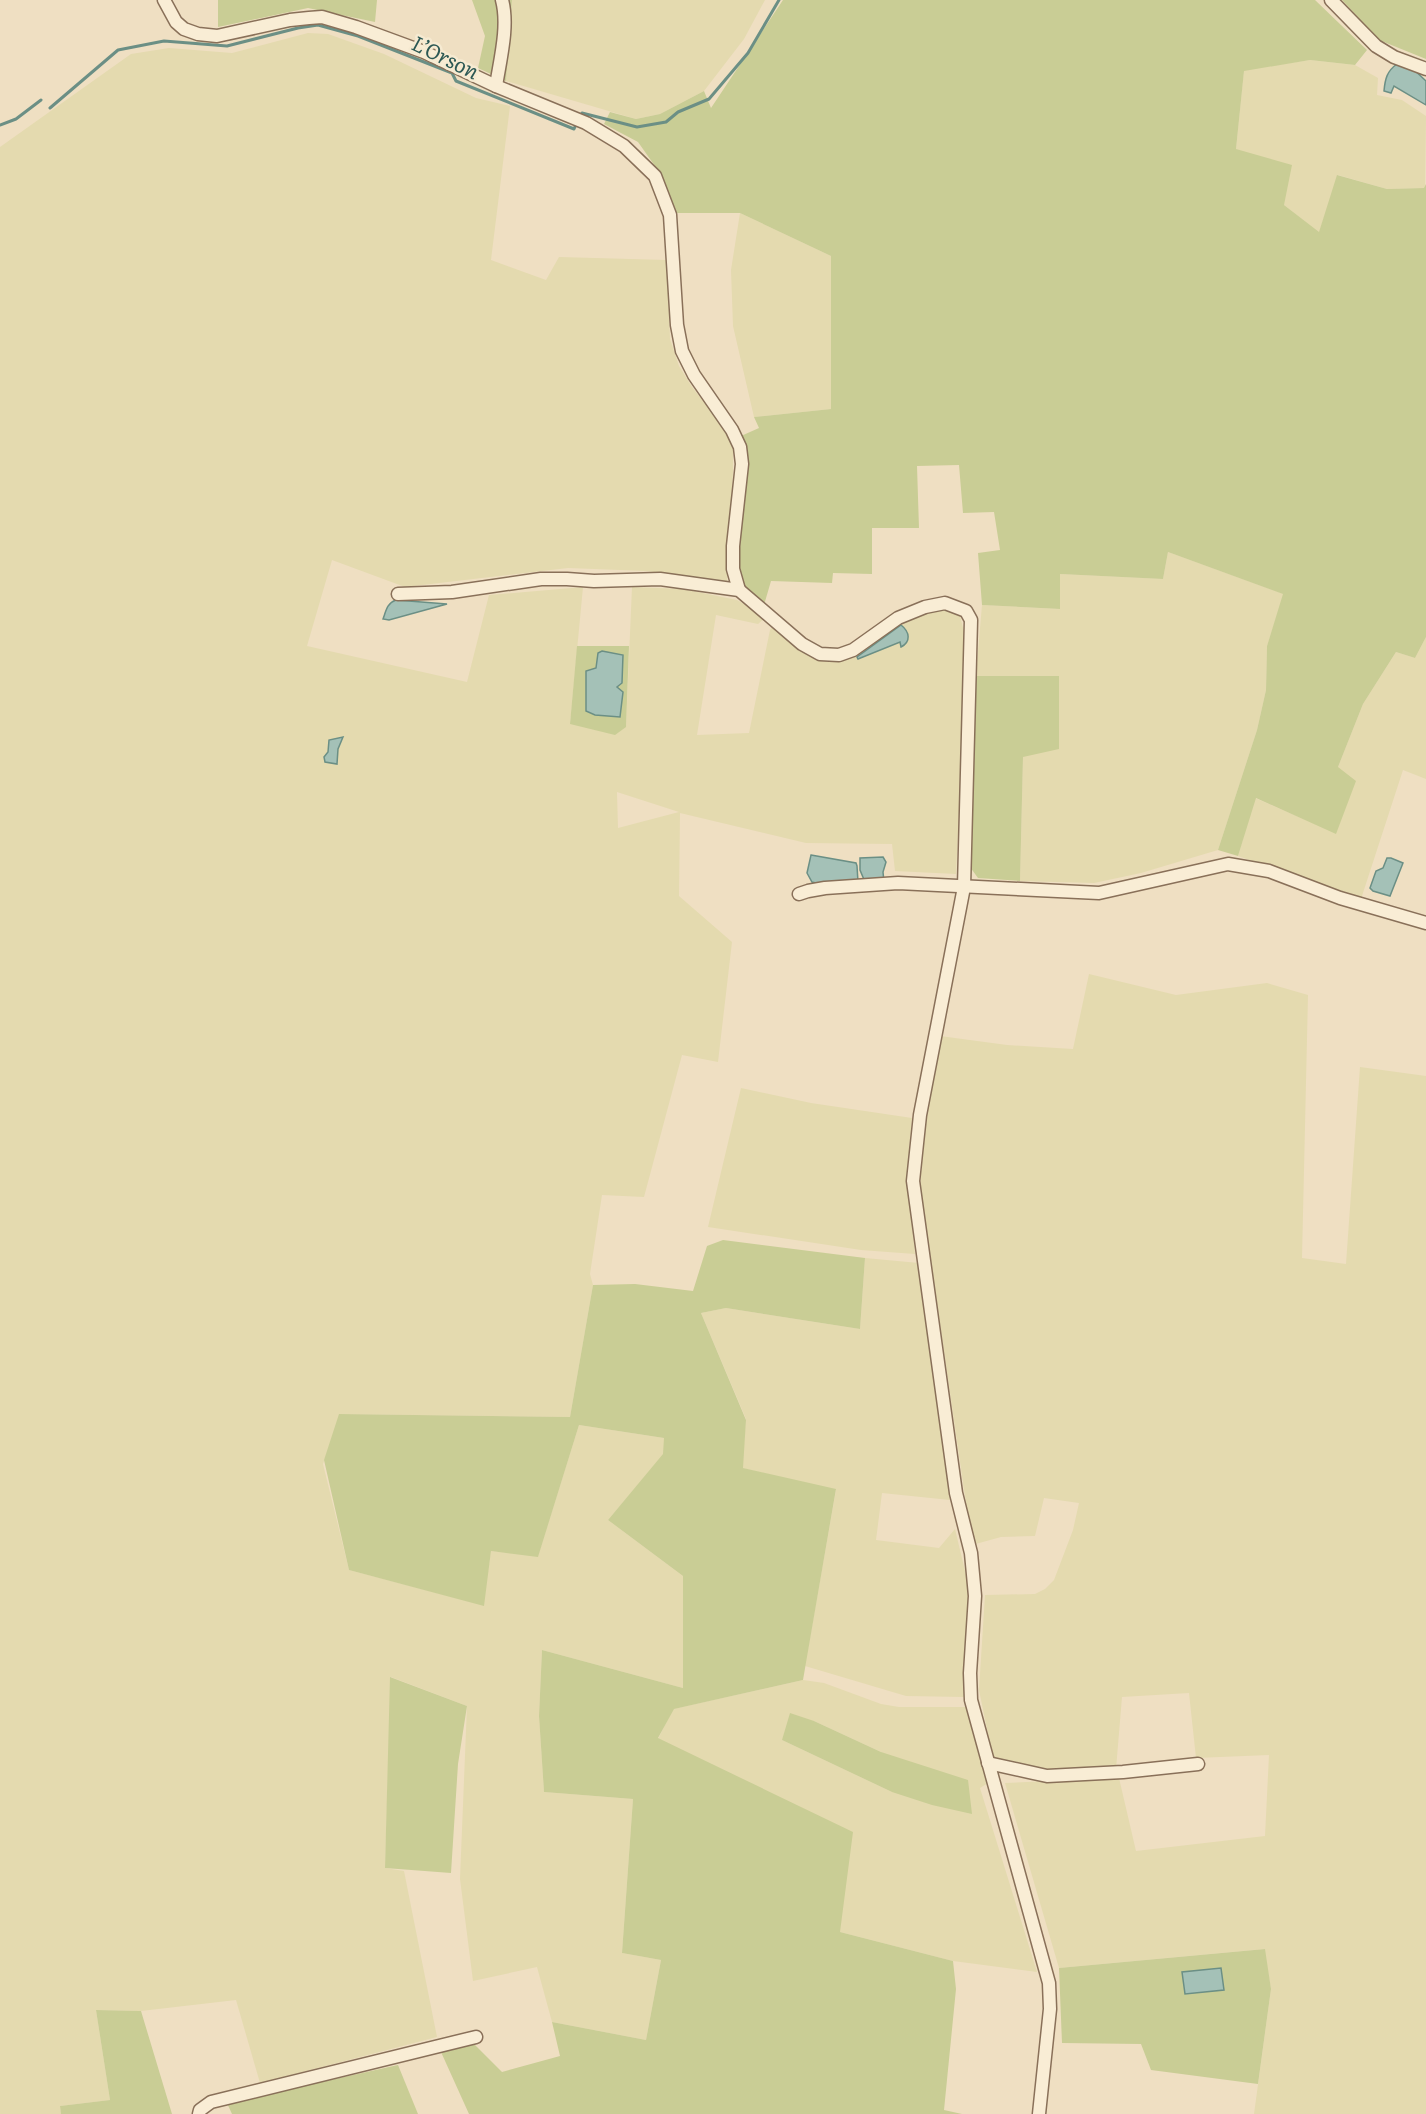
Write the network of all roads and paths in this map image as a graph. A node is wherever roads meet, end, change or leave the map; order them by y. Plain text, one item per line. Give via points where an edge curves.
1 (164, 0) edge
2 (502, 0) edge
3 (1331, 0) edge
4 (1426, 69) edge
5 (496, 86) junction
6 (739, 590) junction
7 (398, 594) dead end
8 (964, 887) junction
9 (799, 894) dead end
10 (1426, 923) edge
11 (988, 1763) junction
12 (1198, 1764) dead end
13 (476, 2037) dead end
14 (200, 2114) edge
15 (1039, 2114) edge

1 - 5 street via 176,22 198,34 217,36 322,17 424,52
2 - 5 street via 503,35
3 - 4 street via 1376,46
5 - 6 street via 586,123 624,146 655,176 670,215 682,351 740,447 742,464 733,546
6 - 7 street via 660,579 541,579 452,592
6 - 8 street via 802,644 820,654 839,655 853,650 898,618 926,607 945,603 966,611 971,620 972,661
8 - 9 street via 898,883 825,888
8 - 10 street via 1099,893 1228,864 1269,871 1340,898
8 - 11 street via 920,1115 913,1181 956,1493 970,1553 975,1596 971,1700
11 - 12 street via 1047,1776
11 - 15 street via 1049,1983
13 - 14 street via 211,2102

